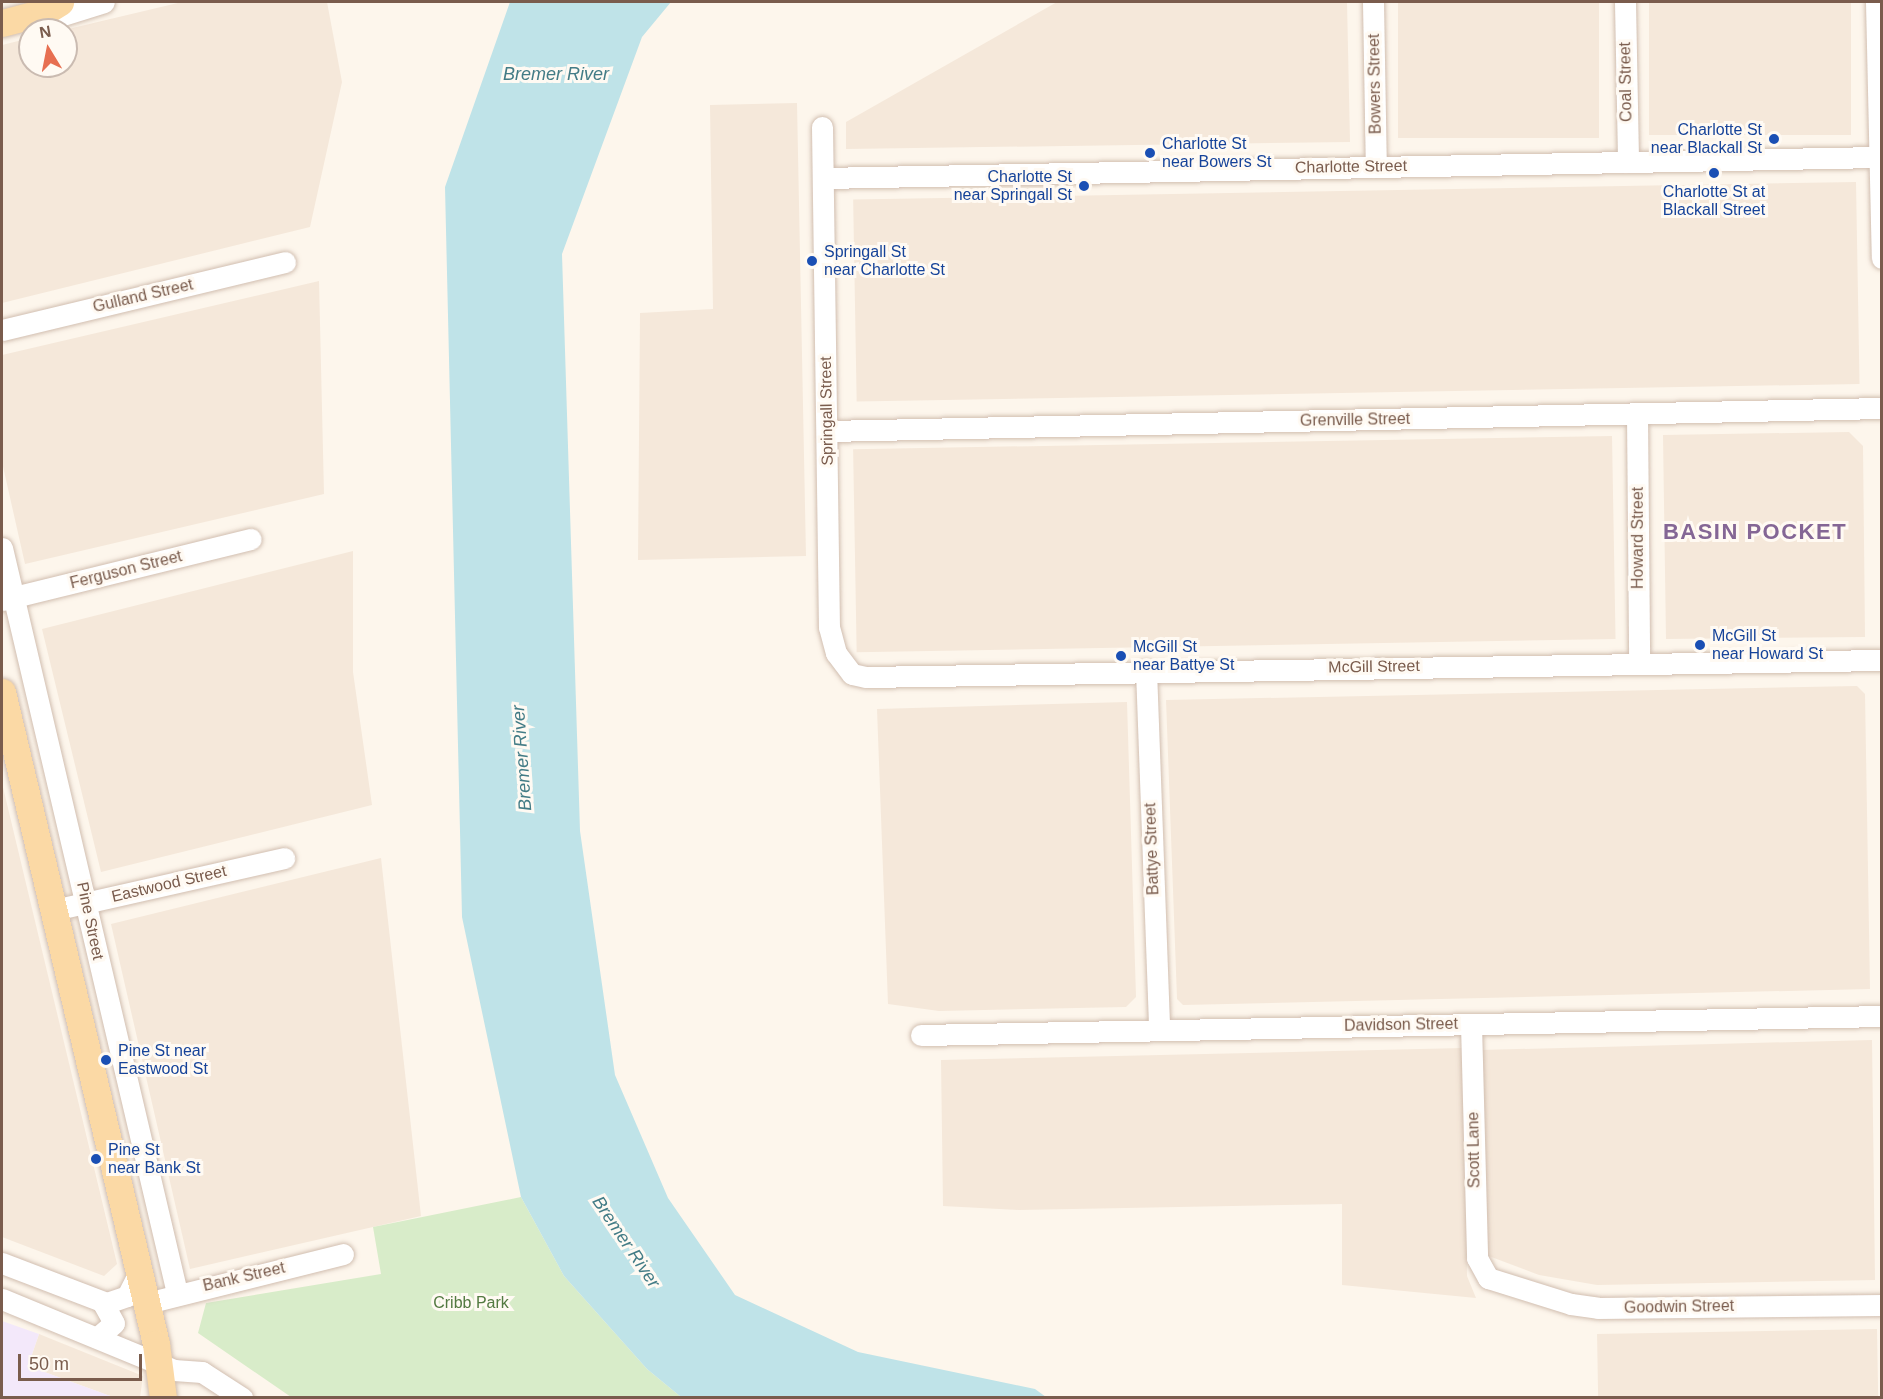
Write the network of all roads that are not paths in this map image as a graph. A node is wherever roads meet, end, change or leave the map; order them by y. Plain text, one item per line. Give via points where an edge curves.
1 (60, 2) edge
2 (104, 2) edge
3 (1373, 2) edge
4 (1625, 2) edge
5 (1876, 2) edge
6 (16, 15) edge
7 (822, 127) dead end
8 (1879, 157) junction
9 (1628, 162) junction
10 (1376, 167) junction
11 (823, 178) junction
12 (1881, 258) edge
13 (285, 262) dead end
14 (2, 330) edge
15 (1881, 408) edge
16 (1637, 414) junction
17 (828, 431) junction
18 (251, 539) dead end
19 (2, 548) edge
20 (7, 598) edge
21 (1881, 660) edge
22 (1639, 663) junction
23 (1146, 670) junction
24 (866, 677) joint
25 (2, 692) edge
26 (284, 858) dead end
27 (86, 903) junction
28 (54, 910) junction
29 (1881, 1016) edge
30 (1471, 1024) junction
31 (1158, 1029) junction
32 (921, 1035) dead end
33 (343, 1254) dead end
34 (2, 1263) edge
35 (139, 1272) junction
36 (1482, 1274) joint
37 (177, 1293) junction
38 (2, 1299) edge
39 (104, 1303) junction
40 (147, 1303) junction
41 (1881, 1305) edge
42 (98, 1337) junction
43 (159, 1362) junction
44 (163, 1398) edge
45 (242, 1398) edge

1 - 6 main road via 44,12
2 - 6 street
3 - 10 street, Bowers Street
4 - 9 street, Coal Street
5 - 8 street
7 - 11 street, Springall Street
8 - 9 street, Charlotte Street
8 - 12 street
9 - 10 street, Charlotte Street
10 - 11 street, Charlotte Street
11 - 17 street, Springall Street
13 - 14 street, Gulland Street
15 - 16 street, Grenville Street
16 - 17 street, Grenville Street
16 - 22 street, Howard Street
17 - 24 street, Springall Street via 830,627 836,653 846,669
18 - 20 street, Ferguson Street
19 - 20 street, Pine Street
20 - 27 street, Pine Street
21 - 22 street, McGill Street
22 - 23 street, McGill Street
23 - 24 street, McGill Street
23 - 31 street, Battye Street
25 - 28 main road, Pine Street
26 - 27 street, Eastwood Street
27 - 28 street, Eastwood Street
27 - 37 street, Pine Street
28 - 35 main road, Pine Street
29 - 30 street, Davidson Street
30 - 31 street, Davidson Street
30 - 36 street, Scott Lane via 1477,1258
31 - 32 street, Davidson Street
33 - 37 street, Bank Street
34 - 39 street
35 - 39 street via 127,1296
35 - 40 main road, Pine Street
36 - 41 street, Goodwin Street via 1571,1304 1598,1308
37 - 40 street, Bank Street
38 - 42 street
39 - 42 street via 114,1323
40 - 43 main road, Pine Street
42 - 43 street
43 - 44 main road, Pine Street
43 - 45 street via 174,1370 191,1369 211,1375

